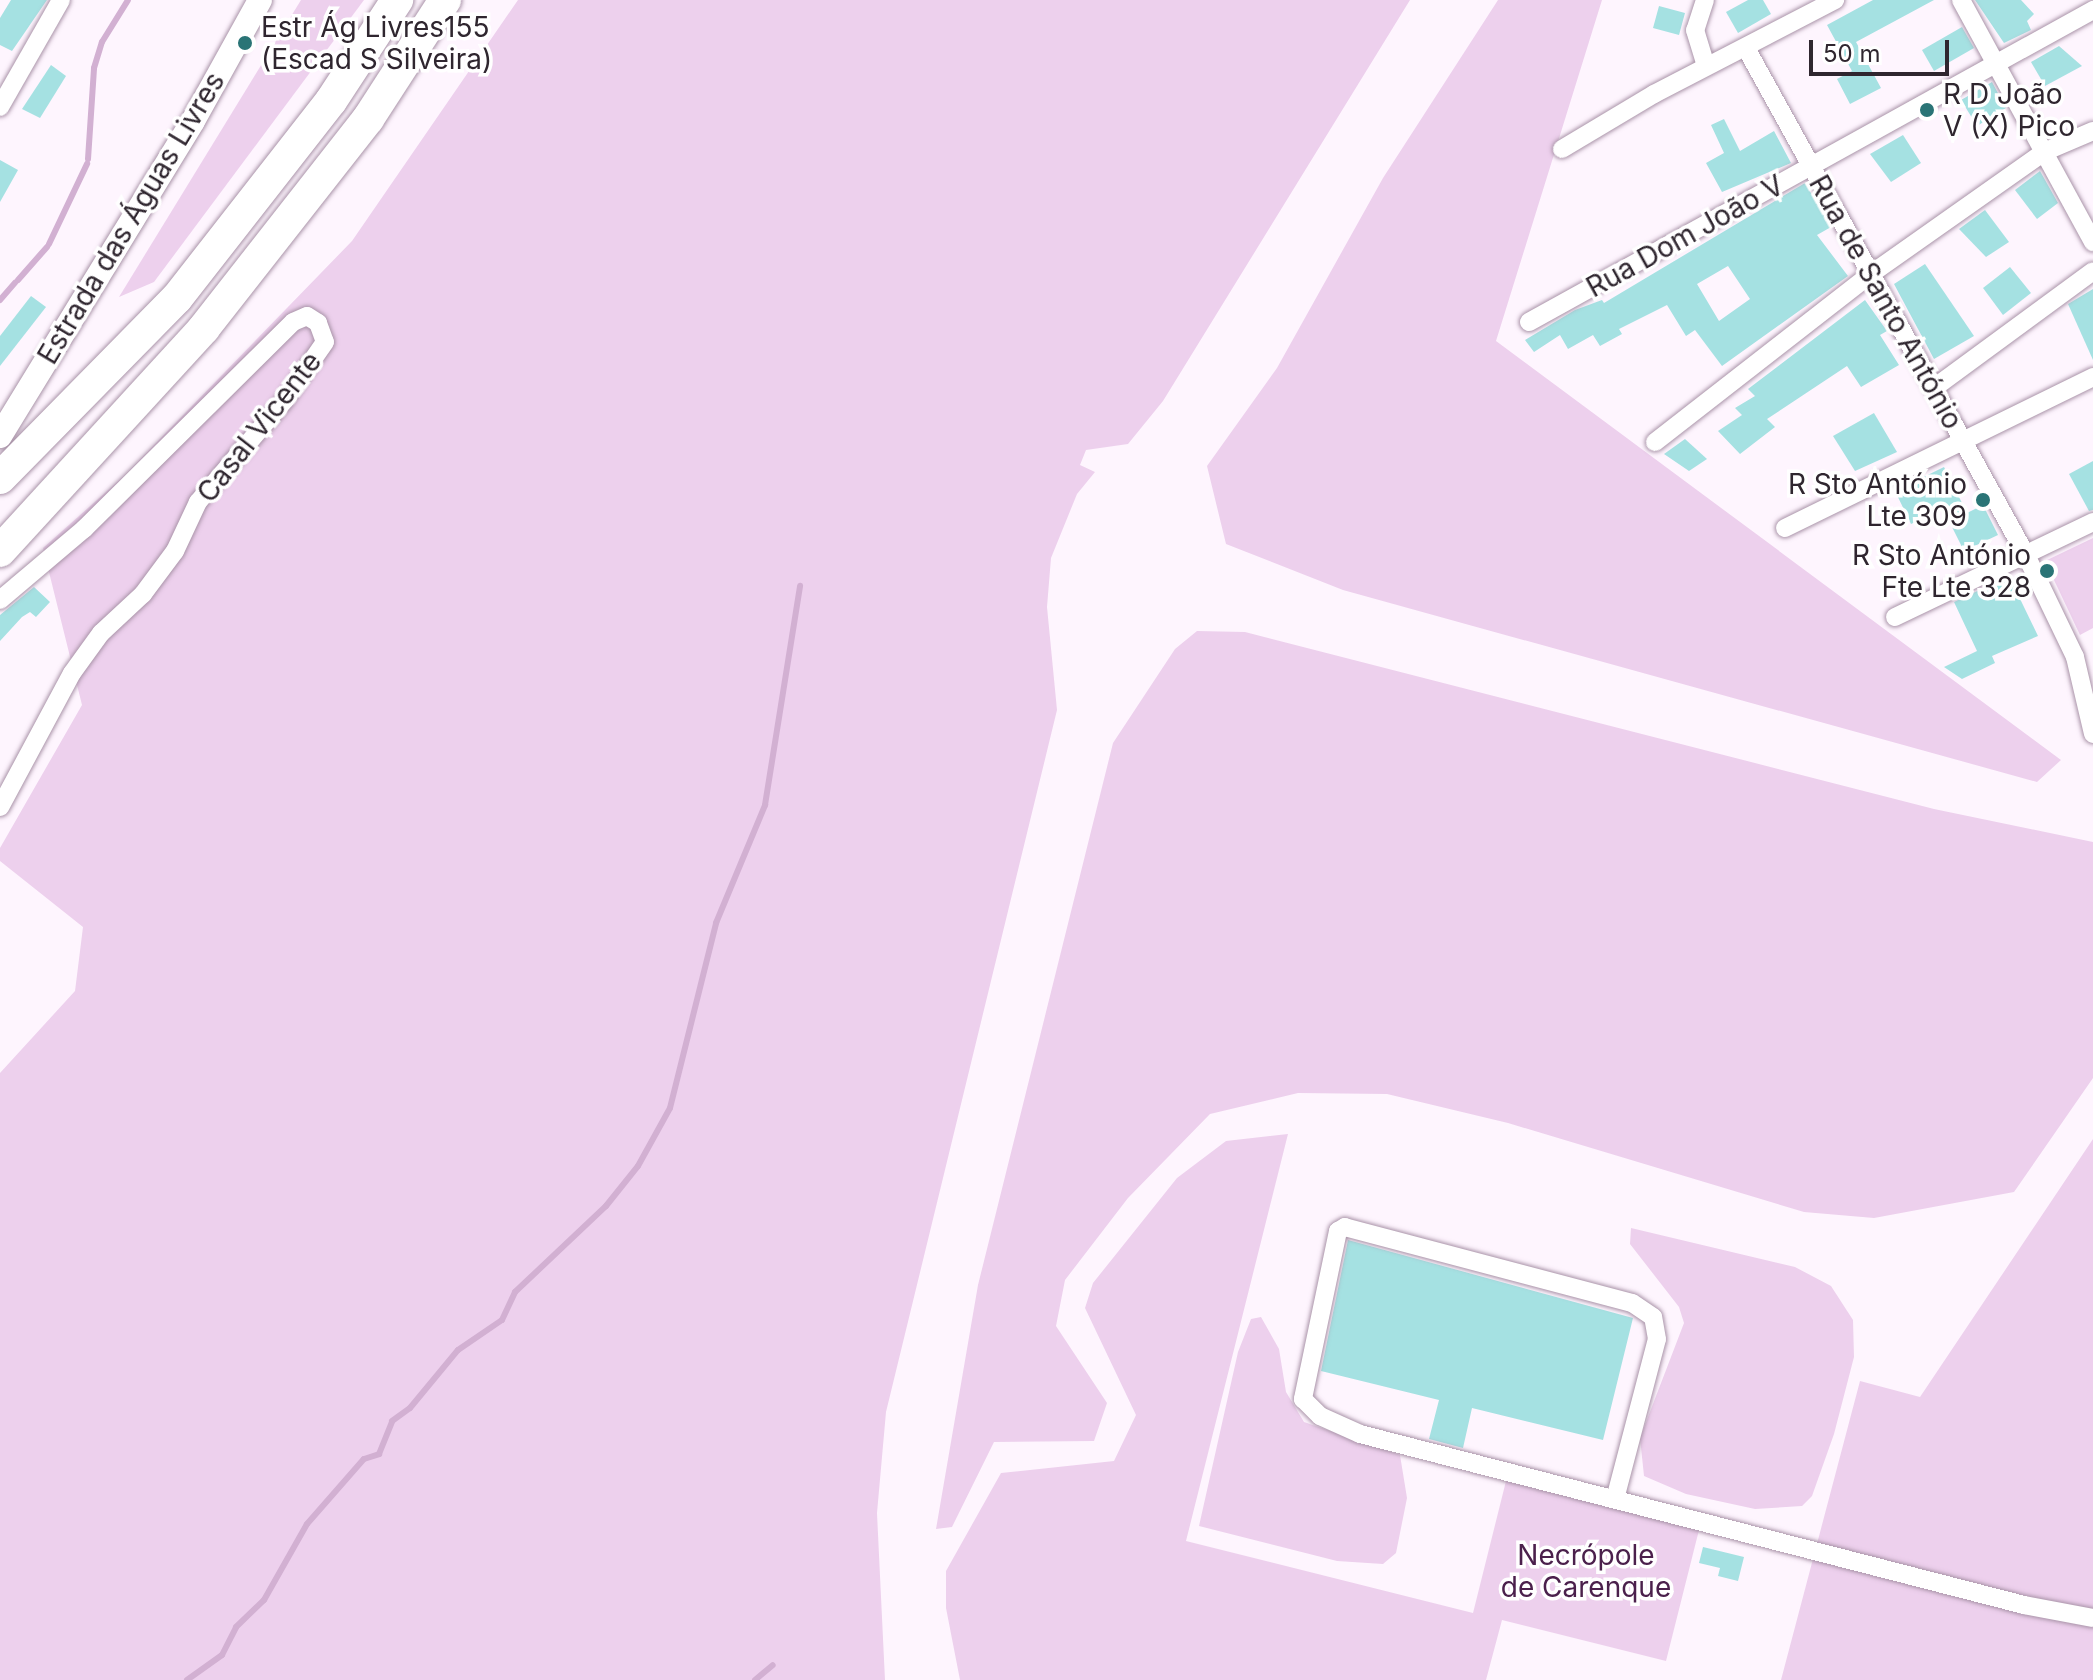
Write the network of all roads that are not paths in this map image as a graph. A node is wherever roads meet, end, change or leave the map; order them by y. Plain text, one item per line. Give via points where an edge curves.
1 (61, 0) edge
2 (260, 0) edge
3 (397, 0) edge
4 (445, 0) edge
5 (1705, 0) edge
6 (1835, 0) edge
7 (1961, 0) edge
8 (2093, 10) edge
9 (1746, 48) junction
10 (1996, 64) junction
11 (1706, 66) junction
12 (0, 107) edge
13 (2093, 131) edge
14 (1562, 149) dead end
15 (2044, 152) junction
16 (1811, 166) junction
17 (2093, 242) edge
18 (2093, 271) edge
19 (1871, 274) junction
20 (1529, 322) dead end
21 (2093, 377) edge
22 (1934, 388) junction
23 (0, 436) edge
24 (1962, 441) junction
25 (1655, 442) dead end
26 (0, 478) edge
27 (2093, 522) edge
28 (1785, 528) dead end
29 (0, 551) edge
30 (2026, 555) junction
31 (0, 600) edge
32 (1895, 617) dead end
33 (2093, 649) edge
34 (2075, 657) junction
35 (2088, 687) edge
36 (2093, 734) edge
37 (0, 807) edge
38 (1615, 1499) junction
39 (2093, 1618) edge

1 - 12 street
2 - 23 street, Estrada das Águas Livres via 193,121
3 - 26 highway via 331,101 177,298
4 - 29 highway via 368,119 204,328
5 - 11 street via 1695,30
6 - 9 street
7 - 10 street
8 - 10 street, Rua Dom João V
9 - 11 street
9 - 16 street, Rua de Santo António
10 - 15 street
10 - 16 street, Rua Dom João V
11 - 14 street
13 - 15 street
15 - 17 street
15 - 19 street
16 - 19 street, Rua de Santo António
16 - 20 street, Rua Dom João V
18 - 22 street
19 - 22 street, Rua de Santo António
19 - 25 street
21 - 24 street
22 - 24 street, Rua de Santo António
24 - 28 street
24 - 30 street, Rua de Santo António
27 - 30 street
30 - 32 street
30 - 34 street, Rua de Santo António
31 - 37 street, Casal Vicente via 84,529 293,322 307,316 318,323 325,342 284,401 198,502 175,551 151,583 101,633 72,673
33 - 34 street
34 - 35 street, Rua de Santo António
35 - 36 street, Rua de Santo António
38 - 38 street via 1360,1434 1320,1416 1303,1399 1338,1231 1345,1227 1632,1303 1653,1317 1657,1339
38 - 39 street

